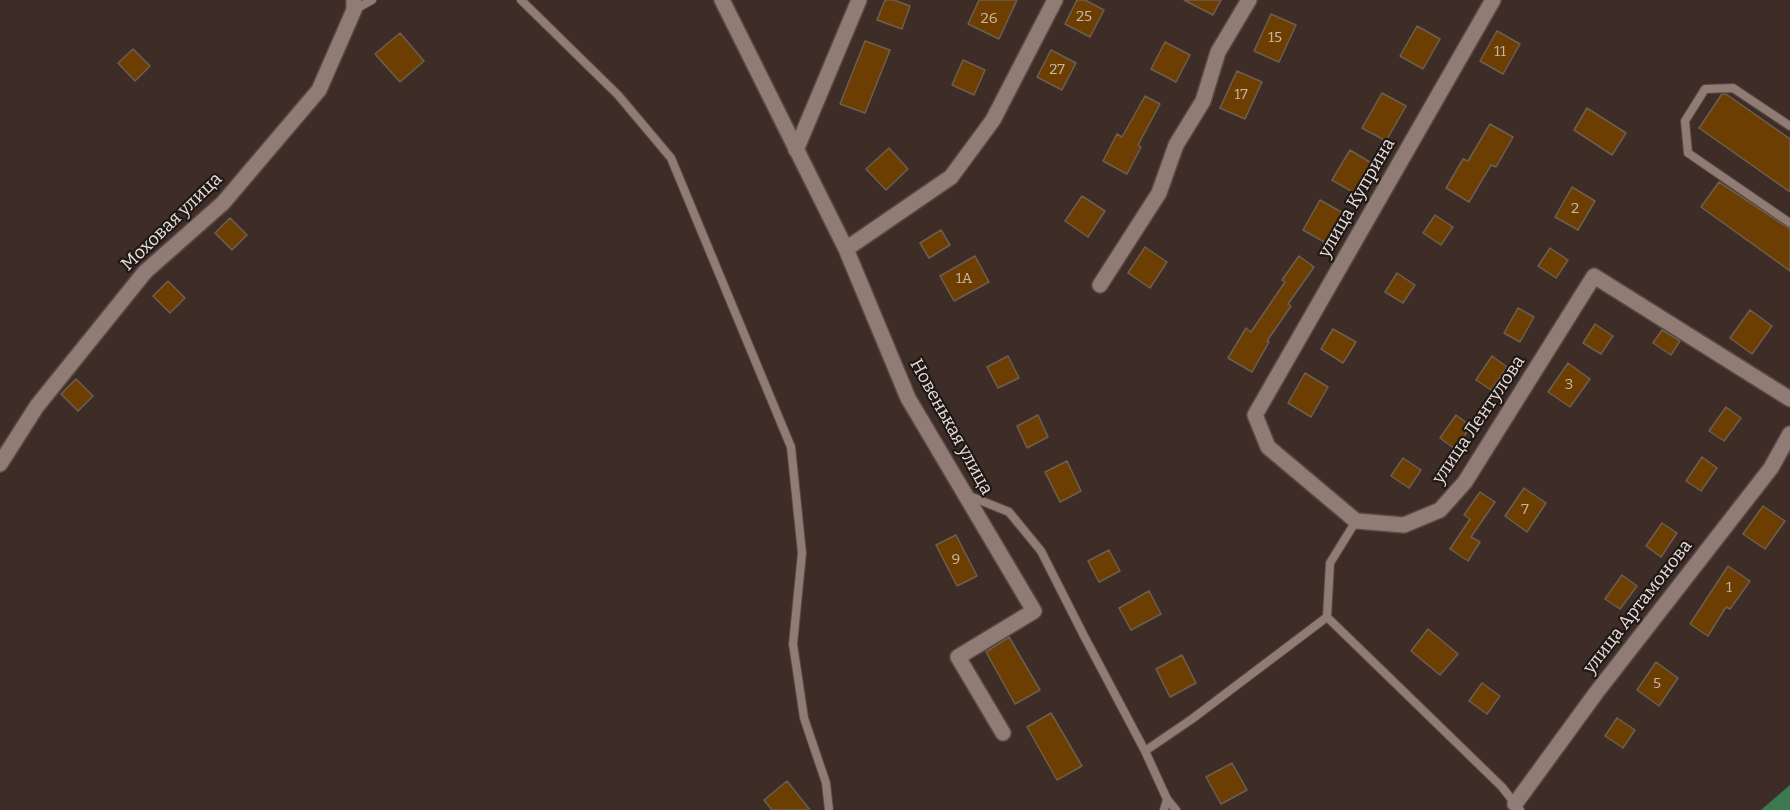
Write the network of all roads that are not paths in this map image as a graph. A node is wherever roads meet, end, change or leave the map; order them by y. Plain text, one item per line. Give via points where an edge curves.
1 (372, 0) edge
2 (521, 0) edge
3 (722, 0) edge
4 (859, 0) edge
5 (1055, 0) edge
6 (1249, 0) edge
7 (1493, 0) edge
8 (354, 5) edge
9 (1790, 126) edge
10 (796, 150) junction
11 (1790, 223) edge
12 (846, 249) junction
13 (1100, 285) dead end
14 (1790, 399) edge
15 (1790, 434) edge
16 (0, 464) edge
17 (965, 494) junction
18 (1356, 521) junction
19 (1327, 617) junction
20 (1004, 733) dead end
21 (1145, 751) junction
22 (1167, 799) junction
23 (1517, 807) edge
24 (829, 810) edge
25 (1164, 810) edge
26 (1176, 810) edge

1 - 8 lane
2 - 24 lane via 618,95 671,158 791,447 802,553 793,644 804,718 826,783
3 - 10 street, Новенькая улица
4 - 10 street
5 - 12 street via 993,120 951,177
6 - 13 street via 1218,52 1203,101 1176,145 1160,193
7 - 18 street, улица Куприна via 1255,415 1268,447
8 - 16 street, Моховая улица via 319,90 223,203 145,273 37,406
9 - 11 lane via 1732,88 1706,89 1685,121 1688,153
10 - 12 street, Новенькая улица
12 - 17 street, Новенькая улица via 908,398
14 - 18 street, улица Лентулова via 1594,276 1466,482 1440,510 1404,525
15 - 23 street, улица Артамонова via 1771,468 1596,693
17 - 20 street, Новенькая улица via 1034,611 958,657
17 - 21 lane via 1009,512 1041,551
18 - 19 lane via 1330,563
19 - 21 lane
19 - 23 lane via 1502,787
21 - 22 lane
22 - 25 lane
22 - 26 lane

